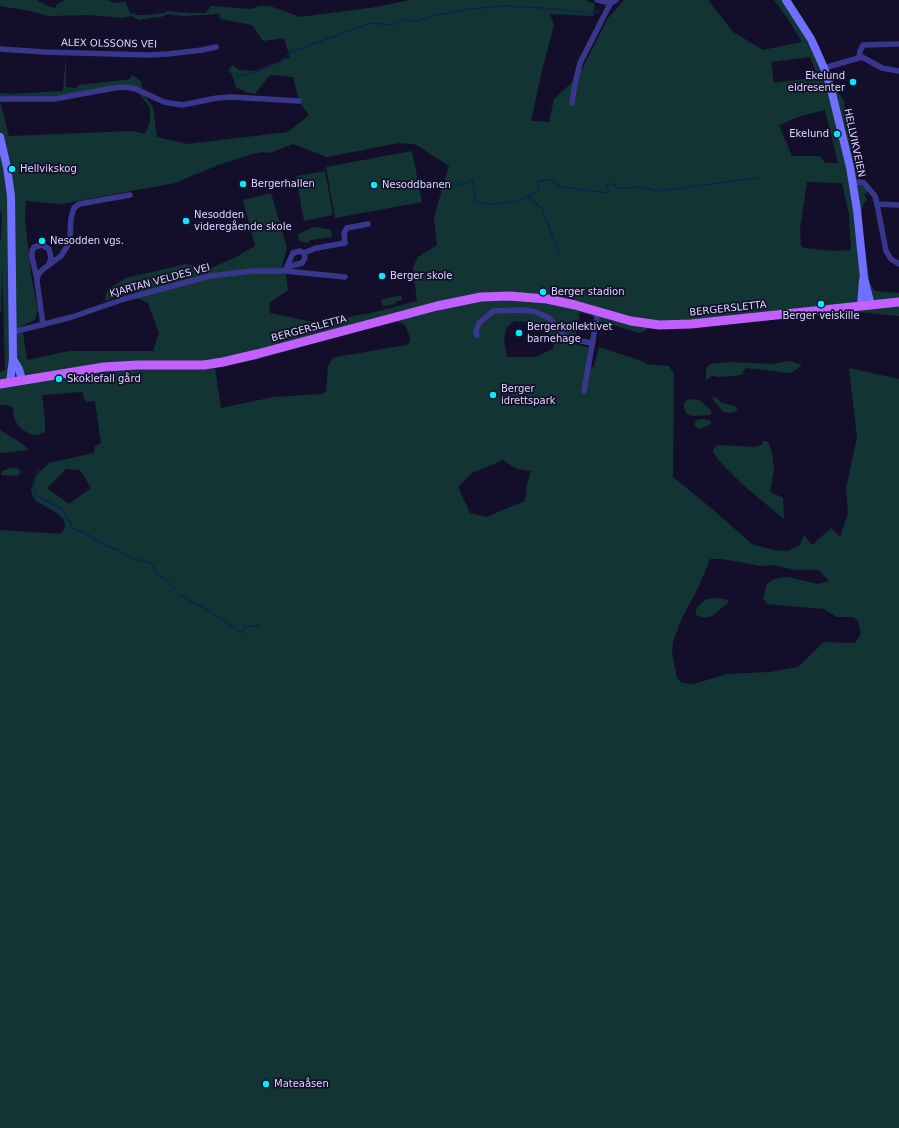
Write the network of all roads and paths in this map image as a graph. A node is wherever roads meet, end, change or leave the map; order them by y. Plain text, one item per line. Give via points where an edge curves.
1 (598, 0) edge
2 (786, 0) edge
3 (613, 2) edge
4 (899, 44) edge
5 (216, 47) dead end
6 (0, 48) edge
7 (858, 58) junction
8 (824, 68) junction
9 (899, 71) edge
10 (0, 99) edge
11 (299, 101) dead end
12 (572, 103) dead end
13 (1, 146) edge
14 (853, 185) junction
15 (130, 195) dead end
16 (877, 204) junction
17 (899, 205) edge
18 (368, 224) dead end
19 (304, 253) junction
20 (49, 264) junction
21 (899, 264) edge
22 (286, 269) junction
23 (346, 277) dead end
24 (864, 278) junction
25 (37, 281) junction
26 (899, 302) edge
27 (871, 305) junction
28 (899, 305) edge
29 (861, 306) junction
30 (598, 311) junction
31 (43, 325) junction
32 (13, 332) junction
33 (477, 335) dead end
34 (593, 343) junction
35 (13, 360) junction
36 (16, 381) junction
37 (0, 384) edge
38 (584, 391) dead end

1 - 3 street
2 - 8 main road, HELLVIKVEIEN via 811,38
3 - 12 street via 580,63
4 - 7 street via 863,45
5 - 6 street, ALEX OLSSONS VEI via 148,55
7 - 8 street
7 - 9 street via 868,59 882,68
8 - 14 main road, HELLVIKVEIEN
10 - 11 street via 54,99 124,87 136,89 164,102 182,105 231,97
13 - 32 main road via 11,196
14 - 16 street via 861,182 867,185
14 - 24 main road, HELLVIKVEIEN
15 - 20 street via 77,206 73,211 68,245 60,256
16 - 17 street
16 - 21 street via 886,251 891,259
18 - 19 street via 347,228 344,233 345,243 316,248
19 - 22 street, KJARTAN VELDES VEI via 302,263
19 - 22 street via 293,253
20 - 25 street via 38,275
20 - 25 street via 49,249 42,245 34,247 32,257
22 - 23 street, KJARTAN VELDES VEI
22 - 31 street, KJARTAN VELDES VEI via 203,278 124,299
24 - 27 main road, HELLVIKVEIEN
24 - 29 main road, HELLVIKVEIEN
25 - 31 street
26 - 27 main road
27 - 28 main road
27 - 29 main road, BERGERSLETTA
29 - 30 main road, BERGERSLETTA via 672,325 645,323
30 - 34 street
30 - 36 main road, BERGERSLETTA via 539,298 482,297 436,306 223,362 115,366
31 - 32 street, KJARTAN VELDES VEI
32 - 35 main road
33 - 34 street via 479,323 493,311 523,310 549,318 567,339
34 - 38 street
35 - 36 main road
35 - 36 main road via 19,369
36 - 37 main road, BERGERSLETTA

